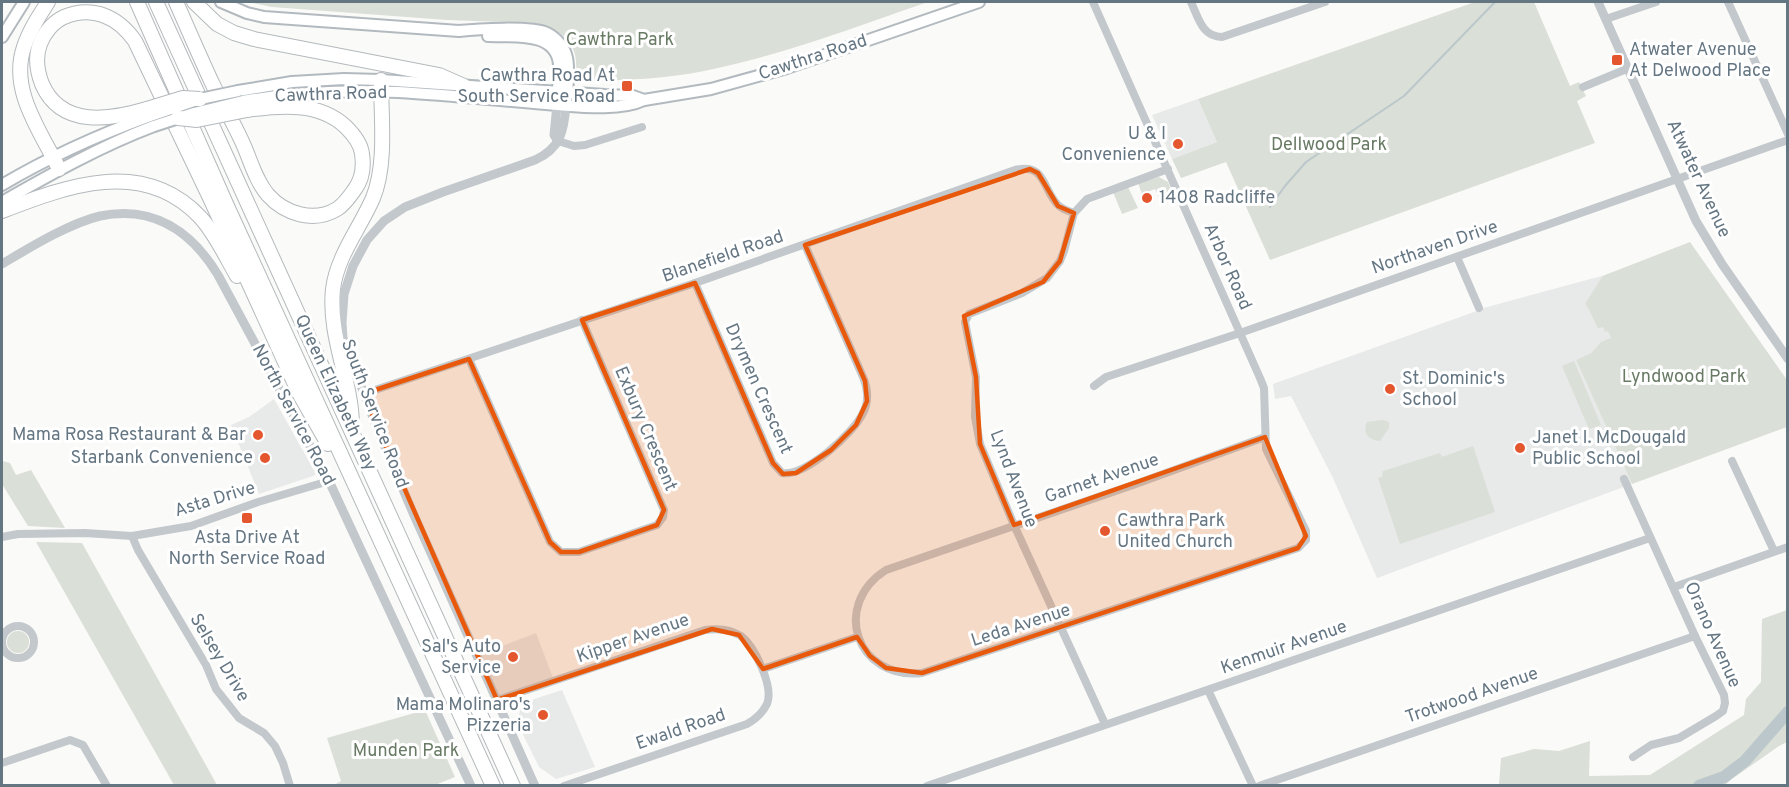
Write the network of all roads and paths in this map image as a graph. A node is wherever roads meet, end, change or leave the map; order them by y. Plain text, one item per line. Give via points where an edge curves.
1 (24, 2) edge
2 (48, 2) edge
3 (137, 2) edge
4 (156, 2) edge
5 (176, 2) edge
6 (194, 2) edge
7 (220, 2) edge
8 (979, 2) edge
9 (1093, 2) edge
10 (1191, 2) edge
11 (1325, 2) edge
12 (1598, 2) edge
13 (1656, 2) edge
14 (1728, 2) edge
15 (1606, 20) junction
16 (2, 37) edge
17 (1629, 68) junction
18 (381, 86) junction
19 (464, 86) junction
20 (1583, 87) dead end
21 (562, 92) junction
22 (200, 99) joint
23 (644, 100) junction
24 (243, 101) junction
25 (561, 105) junction
26 (150, 117) junction
27 (178, 118) joint
28 (642, 127) dead end
29 (1788, 134) edge
30 (1788, 140) edge
31 (558, 141) junction
32 (56, 163) junction
33 (1167, 169) junction
34 (1678, 180) junction
35 (2, 185) edge
36 (2, 202) edge
37 (2, 212) edge
38 (1074, 213) junction
39 (806, 245) junction
40 (1457, 256) junction
41 (2, 264) edge
42 (695, 283) junction
43 (1479, 309) dead end
44 (582, 320) junction
45 (269, 328) junction
46 (1240, 333) junction
47 (1788, 359) edge
48 (469, 360) junction
49 (1094, 386) dead end
50 (363, 394) junction
51 (352, 429) junction
52 (1265, 437) junction
53 (1732, 461) dead end
54 (1624, 479) dead end
55 (328, 481) junction
56 (1014, 525) junction
57 (378, 534) junction
58 (132, 536) junction
59 (2, 537) edge
60 (1650, 538) junction
61 (1788, 547) edge
62 (1298, 548) joint
63 (1774, 552) junction
64 (1674, 587) junction
65 (1060, 628) junction
66 (1695, 636) junction
67 (857, 637) junction
68 (3, 652) edge
69 (763, 669) junction
70 (1208, 690) junction
71 (496, 700) junction
72 (1105, 724) junction
73 (1633, 756) dead end
74 (2, 763) edge
75 (107, 786) edge
76 (290, 786) edge
77 (471, 786) edge
78 (494, 786) edge
79 (513, 786) edge
80 (535, 786) edge
81 (564, 786) edge
82 (927, 786) edge
83 (1253, 786) edge
84 (1259, 786) edge

1 - 16 main road
2 - 32 highway via 24,46 19,75 28,108
3 - 57 highway, Queen Elizabeth Way
4 - 51 highway, Queen Elizabeth Way
5 - 24 highway via 268,195 281,207 307,216 322,216 348,200 360,183 364,168 362,150 339,120 321,111
6 - 19 highway via 217,24 244,36 440,75
7 - 21 main road via 264,17 547,33 560,43 568,65
8 - 23 main road, Cawthra Road via 778,71 711,89
9 - 33 street, Arbor Road
10 - 11 street via 1205,31 1222,37
12 - 15 street, Atwater Avenue
13 - 15 street
14 - 29 street
15 - 17 street, Atwater Avenue
17 - 20 street
17 - 34 street, Atwater Avenue
18 - 19 main road, Cawthra Road
18 - 24 main road, Cawthra Road
18 - 25 main road, Cawthra Road
18 - 51 highway via 378,180 333,288 332,316 352,405
19 - 21 main road, Cawthra Road
21 - 23 main road, Cawthra Road
21 - 25 main road
22 - 24 main road, Cawthra Road, bridge
22 - 26 highway, bridge via 183,98
23 - 25 main road, Cawthra Road via 634,105
24 - 27 highway, bridge via 197,120
25 - 31 street via 554,135
26 - 27 main road, bridge
26 - 32 main road via 122,138
26 - 45 highway via 78,116 62,108 48,96 39,75 38,52 47,31 60,19 84,11 103,15 128,31 155,79
28 - 31 street via 585,145
30 - 34 street, Northaven Drive
31 - 50 street, South Service Road via 542,157 405,207 384,221 367,240 352,266 342,309 343,338
32 - 35 main road
32 - 36 main road
33 - 38 street via 1094,195
33 - 46 street, Arbor Road
34 - 40 street, Northaven Drive
34 - 47 street, Atwater Avenue via 1706,239
37 - 45 highway via 42,196 101,182 123,181 163,190 200,217
38 - 39 street, Blanefield Road via 1058,206 1038,173 1023,168
38 - 56 street, Lynd Avenue via 1060,261 1047,278 965,319 976,376 975,417 980,444
39 - 42 street, Blanefield Road
39 - 42 street, Drymen Crescent via 863,376 867,396 863,414 847,435 793,474 782,473 773,463
40 - 43 street
40 - 46 street, Northaven Drive
41 - 55 street, North Service Road via 84,221 102,216 144,216 185,234 218,275
42 - 44 street, Blanefield Road
44 - 48 street, Blanefield Road
44 - 48 street, Exbury Crescent via 664,510 657,525 579,552 561,552 550,542
45 - 57 highway via 299,393
46 - 49 street, Northaven Drive via 1106,377
46 - 52 street, Arbor Road via 1264,388
48 - 50 street, Blanefield Road
50 - 71 street, South Service Road
51 - 79 highway, Queen Elizabeth Way
52 - 56 street, Garnet Avenue
52 - 62 street, Arbor Road via 1266,448 1306,531 1306,540
53 - 63 street
54 - 60 street, Orano Avenue
55 - 58 street, Asta Drive via 191,526
55 - 77 street, North Service Road
56 - 65 street, Lynd Avenue
56 - 67 street, Garnet Avenue via 878,575 859,603
57 - 78 highway, Queen Elizabeth Way
58 - 59 street, Asta Drive via 85,533
58 - 76 street, Selsey Drive via 216,688 239,718 270,739
60 - 64 street, Orano Avenue
60 - 70 street, Kenmuir Avenue
61 - 63 street
62 - 65 street, Leda Avenue
63 - 64 street
64 - 66 street, Orano Avenue
65 - 67 street, Leda Avenue via 911,674 880,664
65 - 72 street, Lynd Avenue
66 - 73 street, Orano Avenue via 1724,694 1722,711 1679,738 1652,745
66 - 84 street, Trotwood Avenue
67 - 69 street
68 - 68 street via 14,658 30,653 34,643 31,632 23,626 8,628 2,637
69 - 71 street, Kipper Avenue via 739,635 712,629
69 - 81 street, Ewald Road via 769,697 761,713 747,724
70 - 72 street, Kenmuir Avenue
70 - 83 street
71 - 80 street, South Service Road
72 - 82 street, Kenmuir Avenue
74 - 75 street via 76,741 83,745

